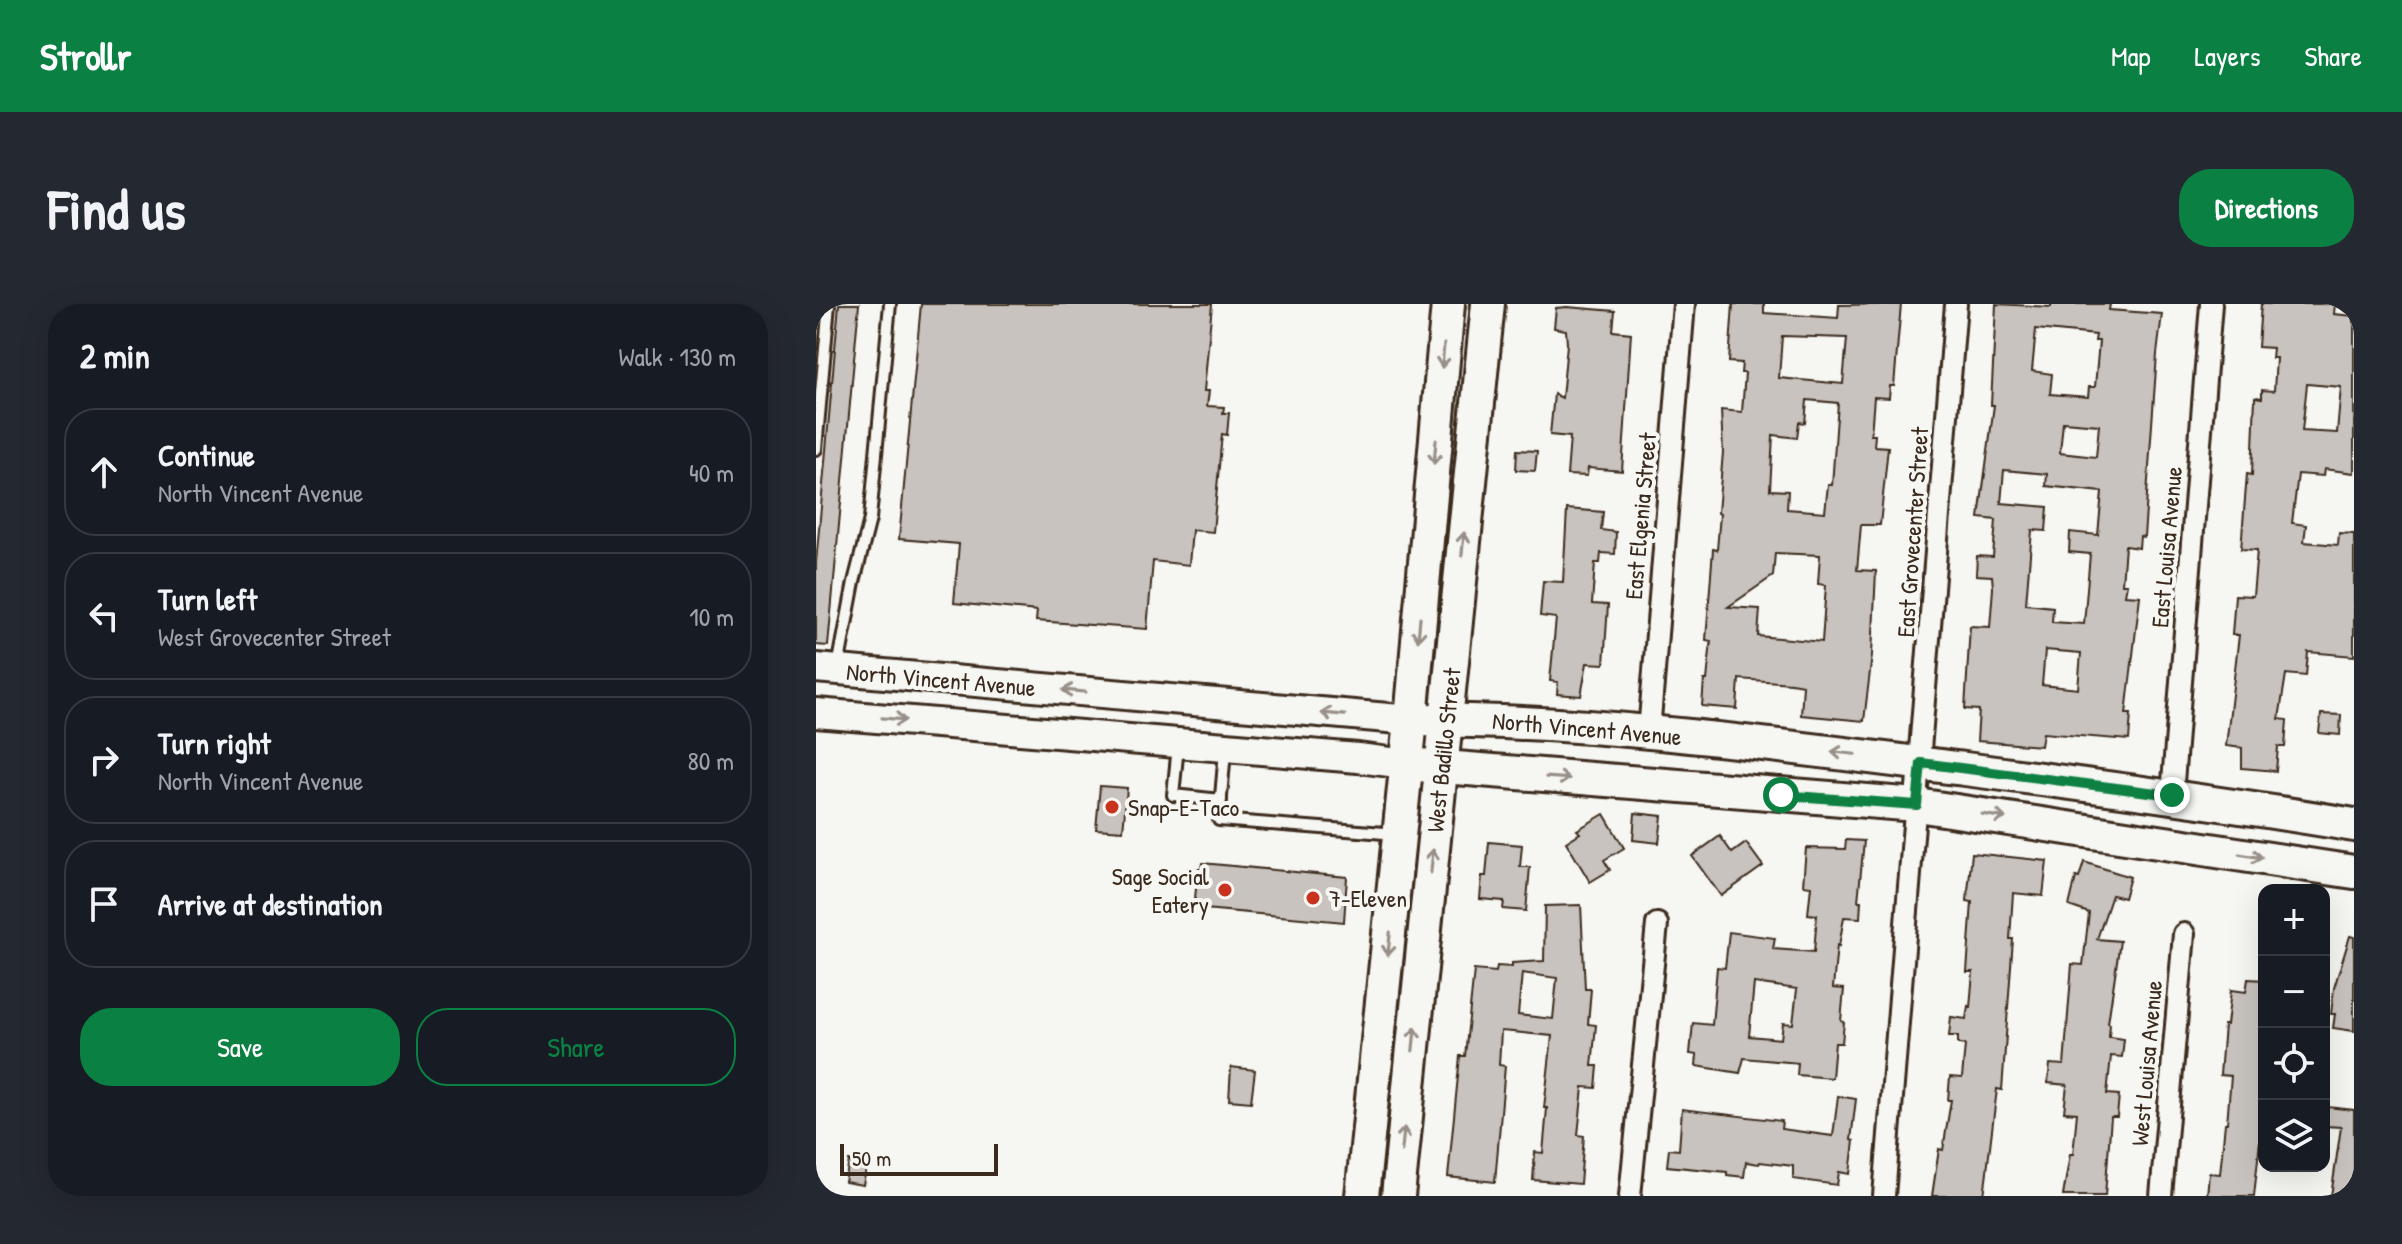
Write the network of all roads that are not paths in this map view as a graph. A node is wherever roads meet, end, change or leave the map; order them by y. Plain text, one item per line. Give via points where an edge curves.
1 (829, 304) edge
2 (890, 304) edge
3 (1448, 304) edge
4 (1488, 304) edge
5 (1684, 304) edge
6 (1956, 304) edge
7 (2211, 304) edge
8 (816, 449) edge
9 (827, 668) edge
10 (816, 713) edge
11 (1411, 720) junction
12 (1446, 720) junction
13 (1649, 732) junction
14 (1178, 743) junction
15 (1225, 747) junction
16 (1921, 763) junction
17 (1406, 764) junction
18 (1441, 768) junction
19 (2172, 795) junction
20 (1221, 800) junction
21 (1917, 805) junction
22 (2354, 825) edge
23 (1399, 834) junction
24 (2354, 872) edge
25 (1657, 924) dead end
26 (2184, 934) dead end
27 (1362, 1196) edge
28 (1398, 1196) edge
29 (1630, 1196) edge
30 (1884, 1196) edge
31 (2161, 1196) edge

1 - 8 lane
2 - 9 lane via 870,519
3 -> 11 main road, West Badillo Street
12 -> 4 main road, West Badillo Street
5 - 13 street, East Elgenia Street
6 - 16 street, East Grovecenter Street
7 - 19 street, East Louisa Avenue
11 -> 9 street, North Vincent Avenue
10 -> 14 street, North Vincent Avenue
11 - 12 main road, North Vincent Avenue
11 - 17 main road, West Badillo Street
12 - 13 main road, North Vincent Avenue
12 - 18 main road, West Badillo Street
16 -> 13 main road, North Vincent Avenue
14 - 15 street, North Vincent Avenue
14 - 20 lane via 1173,795
15 - 17 street, North Vincent Avenue
15 - 20 lane
16 - 19 main road, North Vincent Avenue
16 - 21 street, East Grovecenter Street
17 - 18 main road, North Vincent Avenue
17 - 23 main road, West Badillo Street
18 -> 21 main road, North Vincent Avenue
28 -> 18 main road, West Badillo Street
19 - 22 main road, North Vincent Avenue
20 - 23 lane via 1219,820
21 -> 24 main road, North Vincent Avenue
21 - 30 street, East Grovecenter Street
23 -> 27 main road, West Badillo Street
25 - 29 street
26 - 31 street, West Louisa Avenue

